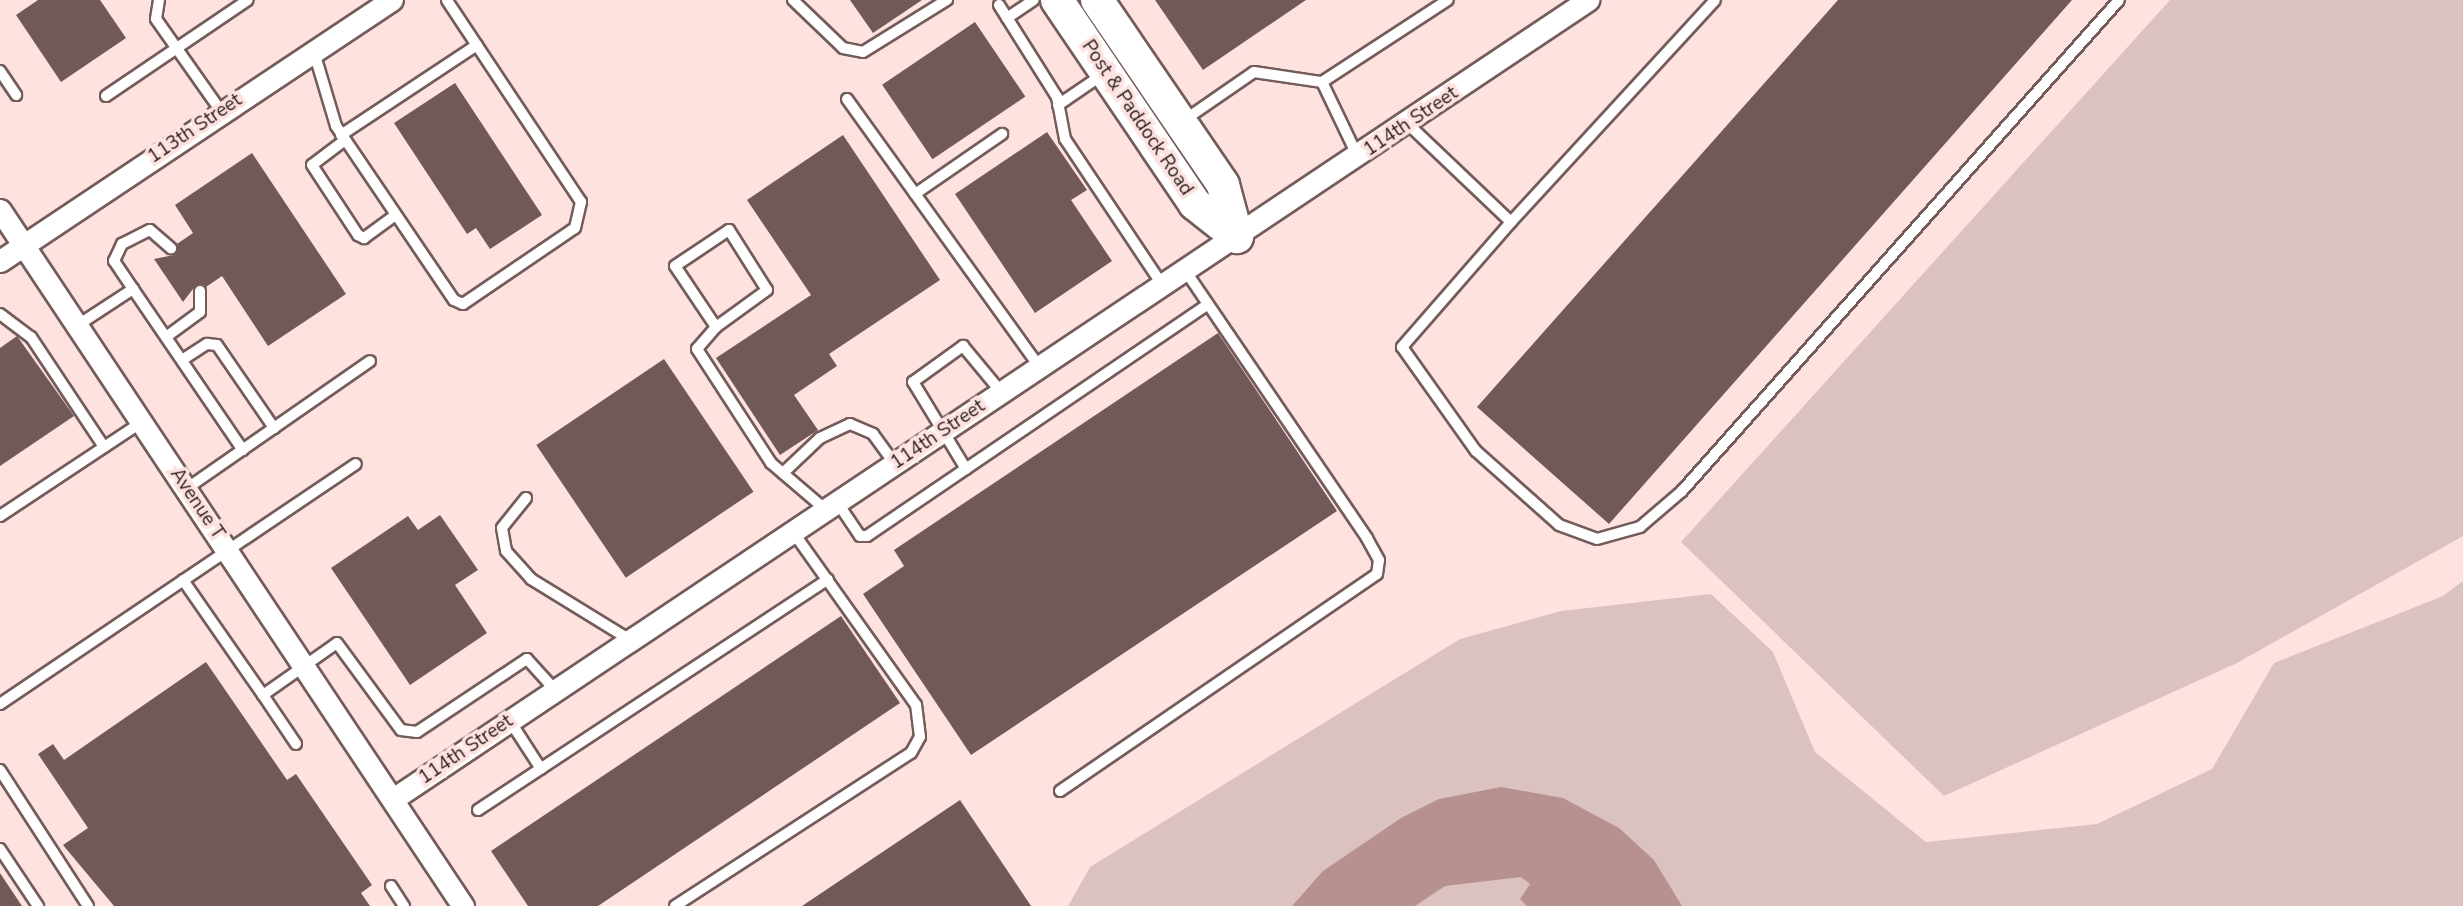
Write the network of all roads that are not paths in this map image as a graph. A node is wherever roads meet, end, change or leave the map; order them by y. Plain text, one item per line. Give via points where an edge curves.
1 (159, 0) edge
2 (248, 0) edge
3 (392, 0) edge
4 (447, 0) edge
5 (793, 0) edge
6 (947, 0) edge
7 (1034, 0) edge
8 (1057, 0) edge
9 (1097, 0) edge
10 (1448, 0) edge
11 (1588, 0) edge
12 (1715, 0) edge
13 (2119, 0) edge
14 (999, 5) dead end
15 (1007, 18) junction
16 (477, 45) junction
17 (313, 49) junction
18 (178, 50) junction
19 (0, 71) edge
20 (1106, 72) junction
21 (1322, 82) junction
22 (16, 95) dead end
23 (106, 96) dead end
24 (847, 99) dead end
25 (1058, 105) junction
26 (221, 111) junction
27 (1181, 123) junction
28 (1408, 124) junction
29 (1002, 134) dead end
30 (343, 138) junction
31 (1358, 157) junction
32 (915, 194) junction
33 (0, 210) edge
34 (396, 215) junction
35 (1511, 222) junction
36 (1237, 237) junction
37 (24, 245) junction
38 (171, 248) dead end
39 (0, 261) edge
40 (1186, 272) junction
41 (1163, 286) junction
42 (133, 289) junction
43 (200, 291) dead end
44 (1208, 304) junction
45 (0, 314) edge
46 (78, 325) junction
47 (716, 327) junction
48 (166, 337) junction
49 (182, 360) junction
50 (370, 361) dead end
51 (1040, 368) junction
52 (1002, 393) junction
53 (142, 422) junction
54 (274, 428) junction
55 (942, 433) junction
56 (104, 447) junction
57 (243, 450) junction
58 (356, 464) dead end
59 (895, 464) junction
60 (966, 468) junction
61 (783, 473) junction
62 (186, 489) junction
63 (526, 498) dead end
64 (832, 506) junction
65 (0, 516) edge
66 (793, 532) junction
67 (228, 551) junction
68 (828, 579) junction
69 (183, 580) junction
70 (630, 640) junction
71 (304, 666) junction
72 (555, 690) junction
73 (263, 695) junction
74 (0, 704) edge
75 (510, 721) junction
76 (296, 744) dead end
77 (541, 769) junction
78 (0, 770) edge
79 (1060, 791) dead end
80 (393, 799) junction
81 (478, 810) dead end
82 (0, 849) edge
83 (391, 886) dead end
84 (38, 906) edge
85 (88, 906) edge
86 (404, 906) edge
87 (463, 906) edge
88 (675, 906) edge

1 - 18 lane via 156,19
2 - 18 lane
3 - 17 street, 113th Street
4 - 16 lane
5 - 6 lane via 843,48 863,52
7 - 15 lane
8 - 20 street, Post & Paddock Road
9 - 27 street, Post & Paddock Road
10 - 21 lane
11 - 28 street, 114th Street
12 - 35 lane
13 - 35 lane via 1682,491 1640,527 1597,539 1559,525 1476,451 1402,346
14 - 15 lane
15 - 25 lane
16 - 30 lane
16 - 34 lane via 581,202 575,228 463,304 454,300
17 - 26 street, 113th Street
17 - 30 lane via 326,110
18 - 23 lane
18 - 26 lane
19 - 22 lane
20 - 25 lane
20 - 36 street, Post & Paddock Road via 1195,204
21 - 27 lane via 1254,72
21 - 31 lane
24 - 32 lane
25 - 41 lane via 1065,139
26 - 37 street, 113th Street
27 - 36 street, Post & Paddock Road via 1223,185
28 - 31 street, 114th Street
28 - 35 lane
29 - 32 lane
30 - 34 lane
30 - 34 lane via 312,165 358,235 364,238
31 - 36 street, 114th Street
32 - 51 lane
33 - 37 street, Avenue T
36 - 40 street, 114th Street
37 - 39 street, 113th Street
37 - 46 street, Avenue T
38 - 42 lane via 158,233 142,231 122,244 114,261
40 - 41 street, 114th Street
40 - 44 lane
41 - 51 street, 114th Street
42 - 46 lane
42 - 48 lane
43 - 48 lane via 200,312
44 - 60 lane
44 - 79 lane via 1367,538 1379,560 1377,574
45 - 56 lane via 31,337
46 - 53 street, Avenue T
47 - 47 lane via 767,290 729,230 675,266
47 - 61 lane via 697,349
48 - 49 lane
49 - 54 lane via 207,344 217,345
49 - 57 lane
50 - 54 lane
51 - 52 street, 114th Street
52 - 55 street, 114th Street
52 - 55 lane via 963,346 913,382
53 - 56 lane
53 - 62 street, Avenue T
54 - 57 lane
55 - 59 street, 114th Street
55 - 60 lane
56 - 65 lane
57 - 62 lane
58 - 67 lane
59 - 61 lane via 873,434 850,424 820,438
59 - 64 street, 114th Street
60 - 64 lane via 863,537
61 - 64 lane
62 - 67 street, Avenue T
63 - 70 lane via 502,528 506,551 531,579
64 - 66 street, 114th Street
66 - 68 lane
66 - 70 street, 114th Street
67 - 69 lane
67 - 71 street, Avenue T
68 - 77 lane
68 - 88 lane via 916,705 920,737 911,753
69 - 73 lane
69 - 74 lane
70 - 72 street, 114th Street
71 - 72 lane via 337,643 401,730 409,731 527,659
71 - 73 lane
71 - 80 street, Avenue T
72 - 75 street, 114th Street
73 - 76 lane
75 - 77 lane
75 - 80 street, 114th Street
77 - 81 lane
78 - 85 lane
80 - 87 street
82 - 84 lane
83 - 86 lane

